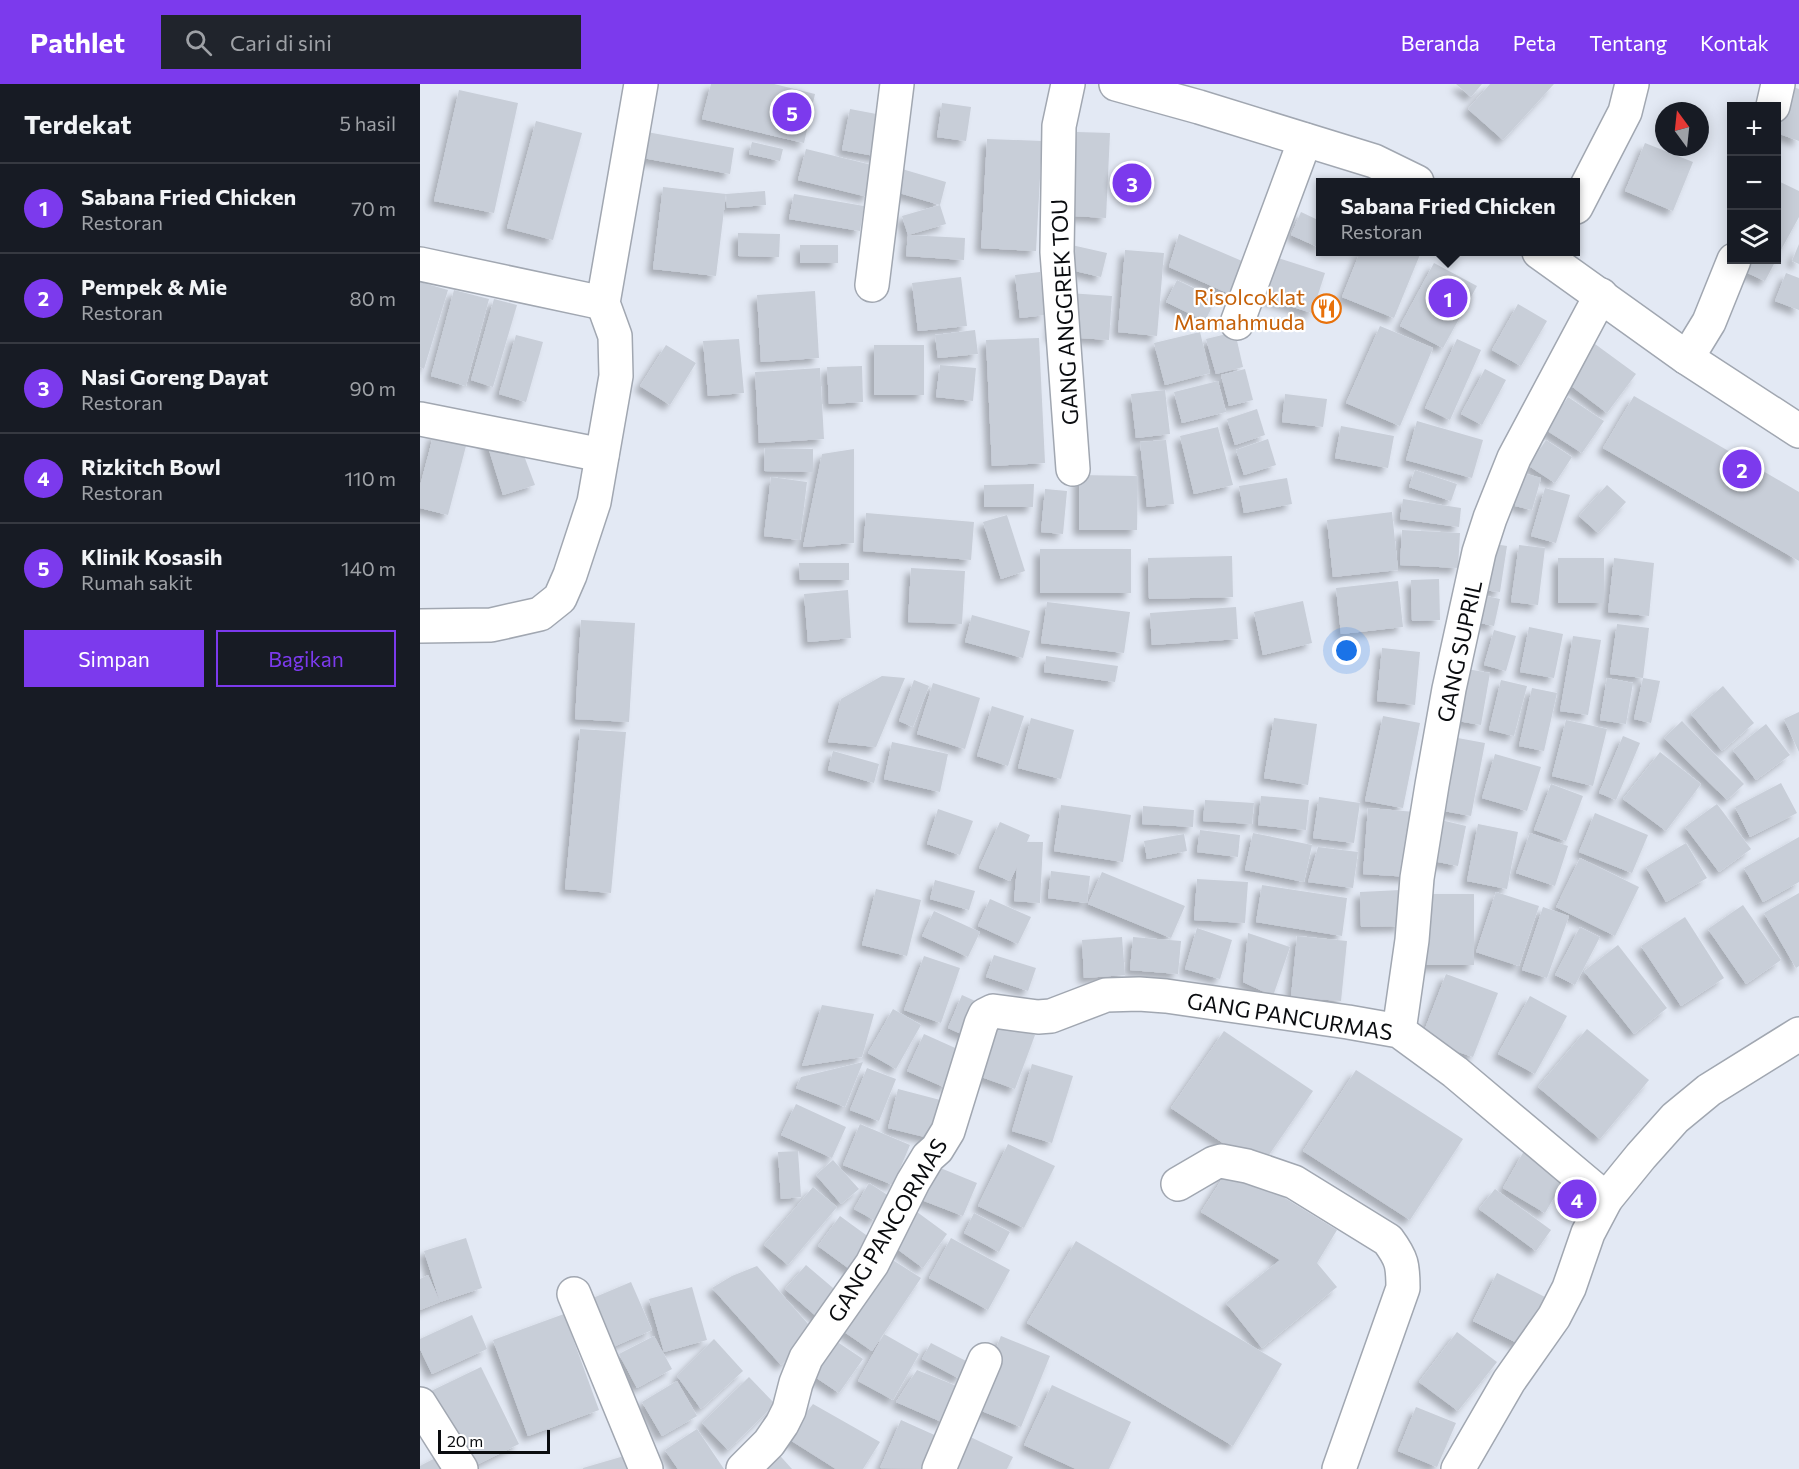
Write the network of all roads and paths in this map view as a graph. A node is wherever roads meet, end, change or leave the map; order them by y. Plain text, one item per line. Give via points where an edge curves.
1 (640, 84) edge
2 (897, 84) edge
3 (1068, 84) edge
4 (1116, 84) edge
5 (1632, 84) edge
6 (1778, 84) edge
7 (1203, 95) edge
8 (1774, 102) edge
9 (1305, 140) junction
10 (1408, 178) edge
11 (1580, 198) edge
12 (1550, 256) edge
13 (420, 264) edge
14 (1732, 264) edge
15 (872, 285) dead end
16 (1601, 295) junction
17 (603, 303) junction
18 (1237, 323) dead end
19 (1688, 358) junction
20 (420, 418) edge
21 (1799, 431) edge
22 (602, 455) junction
23 (1073, 469) dead end
24 (420, 626) edge
25 (993, 1011) joint
26 (1399, 1031) junction
27 (1799, 1034) edge
28 (1178, 1184) dead end
29 (1606, 1199) junction
30 (574, 1294) dead end
31 (985, 1360) dead end
32 (420, 1404) edge
33 (461, 1469) edge
34 (646, 1469) edge
35 (743, 1469) edge
36 (939, 1469) edge
37 (1339, 1469) edge
38 (1458, 1469) edge

1 - 17 street
2 - 15 street
3 - 23 street, GANG ANGGREK TOU via 1059,126 1057,252
4 - 7 street
5 - 11 street via 1625,112
6 - 8 street
7 - 9 street
9 - 10 street via 1374,161
9 - 18 street
12 - 16 street
13 - 17 street
14 - 19 street via 1709,322
16 - 19 street
16 - 26 street, GANG SUPRIL via 1514,458 1479,552 1449,689 1418,878
17 - 22 street via 615,336 616,376
19 - 21 street
20 - 22 street
22 - 24 street via 594,502 560,598 540,614 491,625
25 - 26 street, GANG PANCURMAS via 1051,1016 1106,995 1139,994
25 - 35 street, GANG PANCORMAS via 985,1015 981,1024 948,1131 917,1175 872,1264 806,1358 782,1424
26 - 29 street, GANG PANCURMAS via 1455,1072
27 - 29 street via 1709,1090 1675,1118
28 - 37 street via 1221,1161 1247,1166 1294,1182 1388,1240 1398,1254 1403,1288
29 - 38 street via 1554,1317 1509,1381
30 - 34 street
31 - 36 street
32 - 33 street

